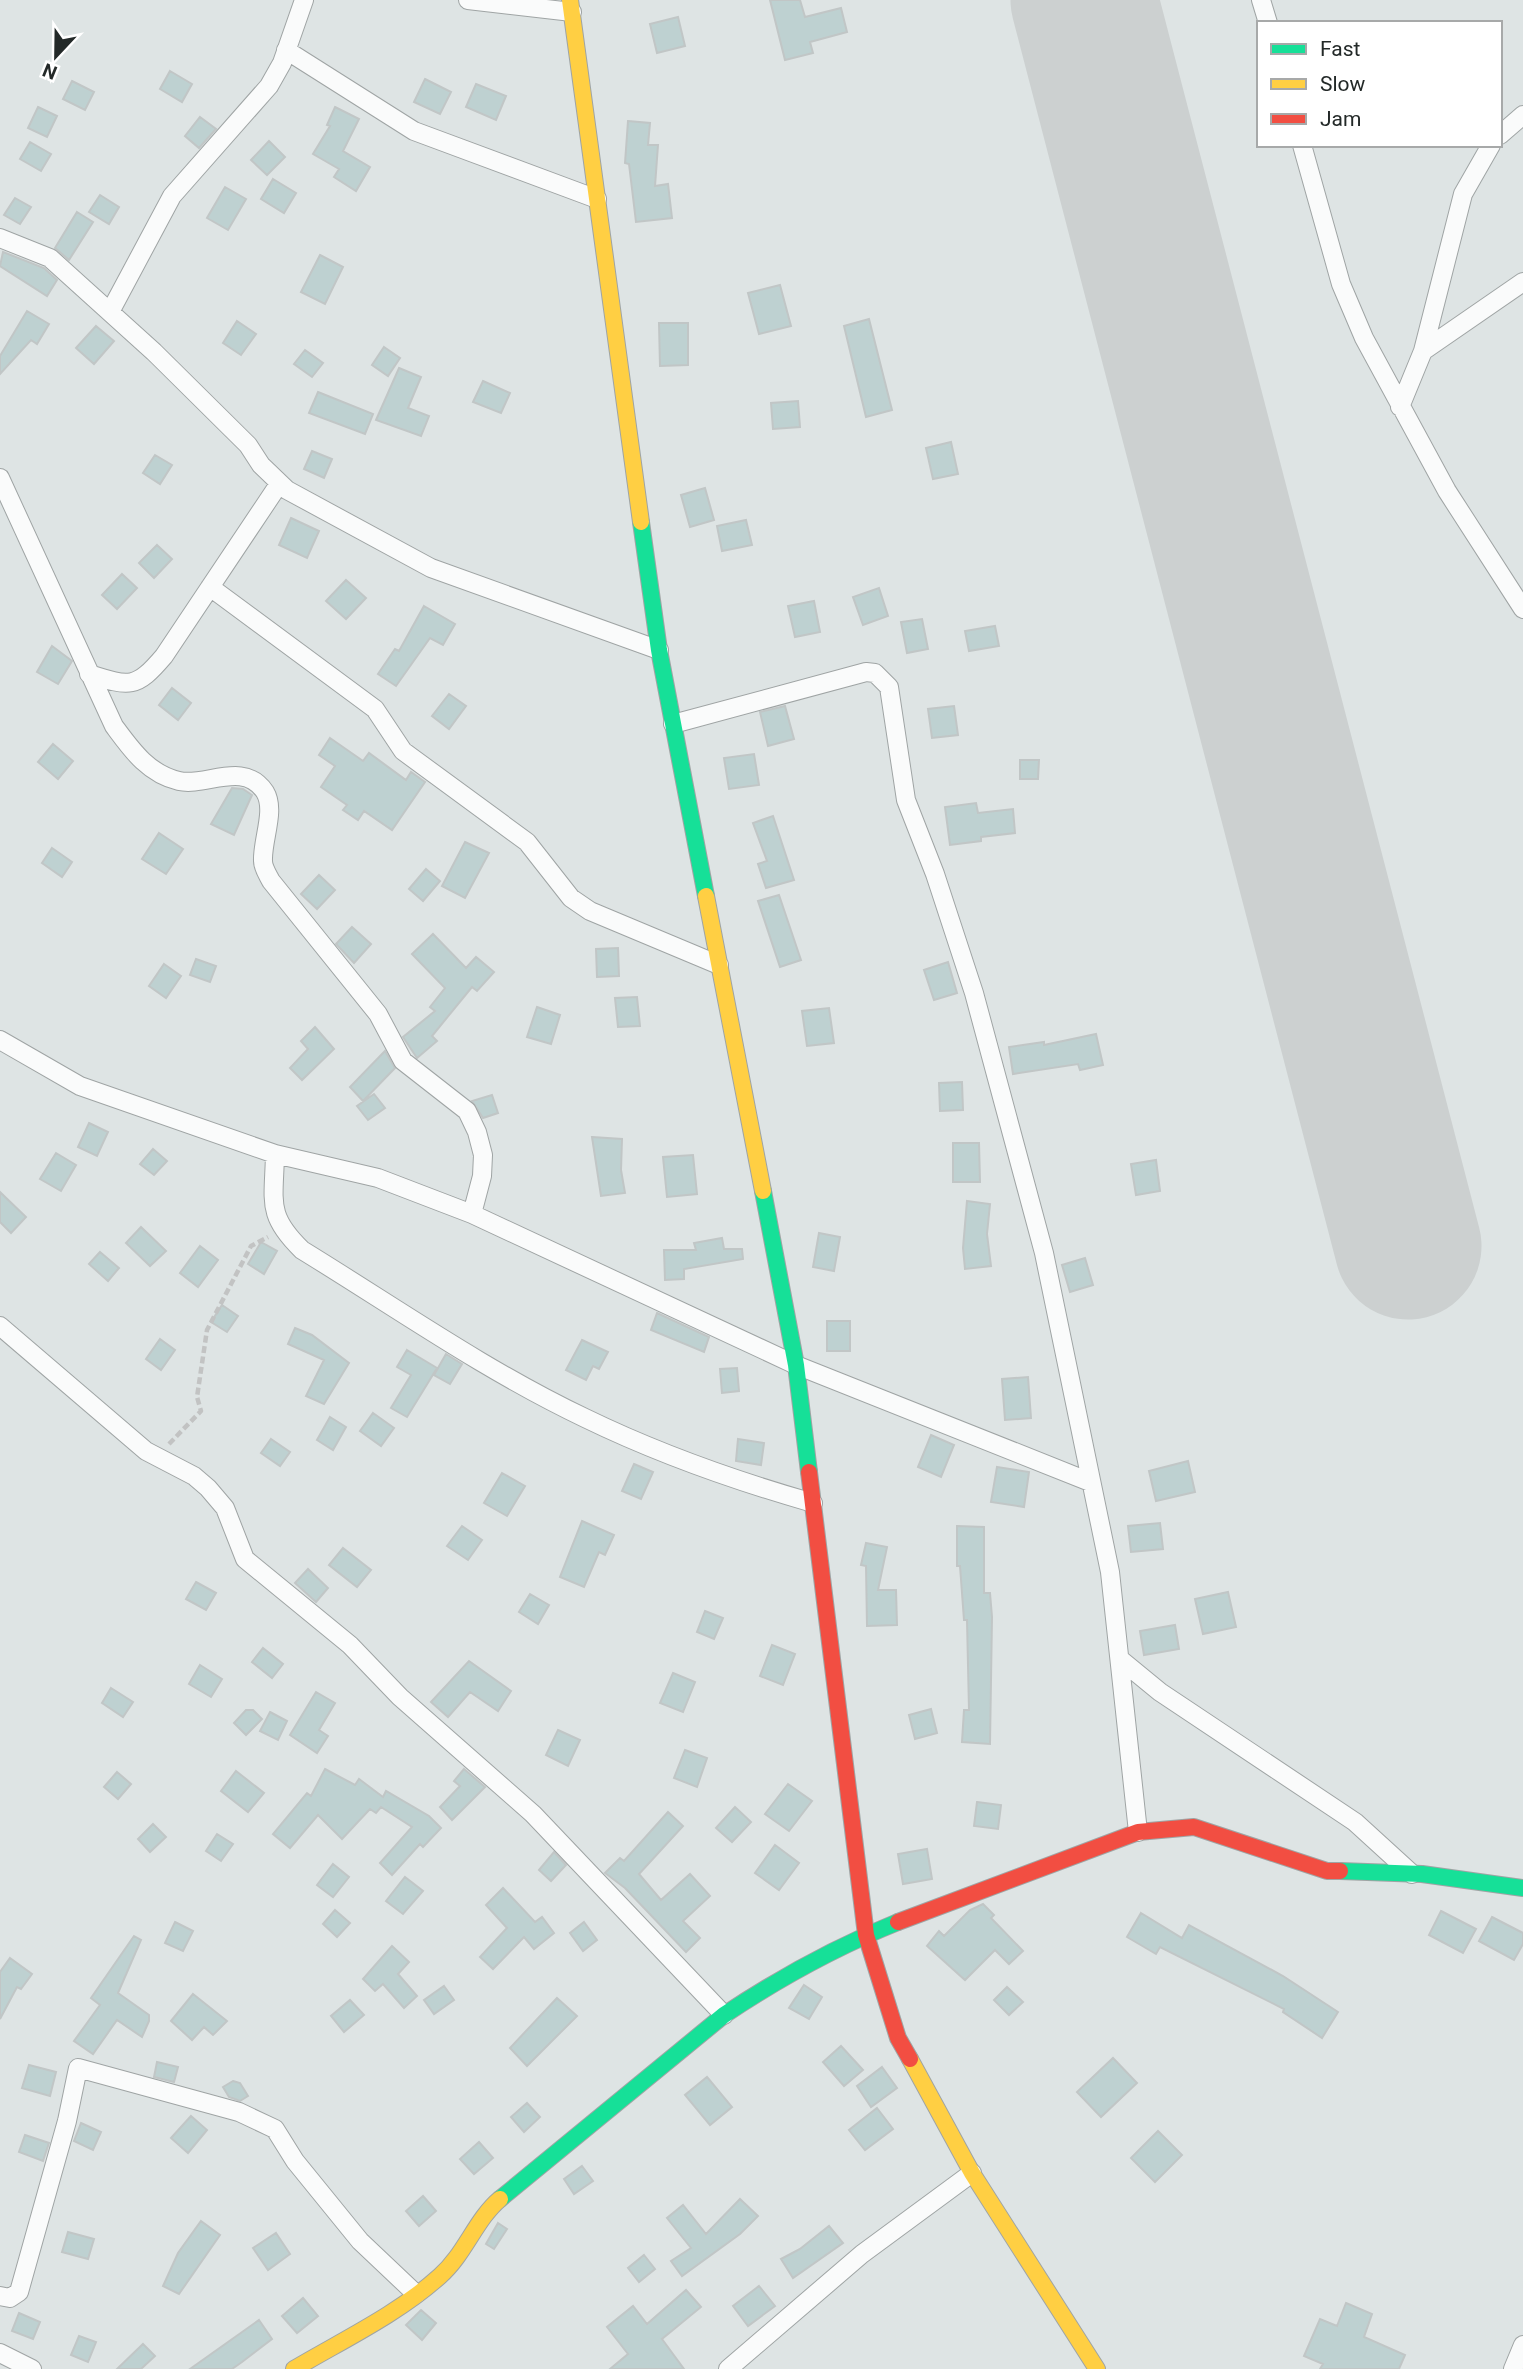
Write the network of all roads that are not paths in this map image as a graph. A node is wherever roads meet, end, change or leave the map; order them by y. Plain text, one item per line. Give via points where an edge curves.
1 (304, 0) edge
2 (468, 0) edge
3 (1261, 0) edge
4 (571, 6) edge
5 (1267, 21) edge
6 (286, 50) junction
7 (1523, 115) edge
8 (1502, 133) edge
9 (1303, 147) edge
10 (1490, 147) edge
11 (597, 199) junction
12 (0, 238) edge
13 (1523, 282) edge
14 (110, 313) junction
15 (1423, 351) junction
16 (1399, 407) junction
17 (0, 478) edge
18 (279, 484) junction
19 (210, 587) junction
20 (1523, 609) edge
21 (659, 650) junction
22 (89, 674) junction
23 (673, 724) junction
24 (719, 965) junction
25 (0, 1040) edge
26 (275, 1154) junction
27 (472, 1214) junction
28 (0, 1326) edge
29 (796, 1365) junction
30 (1090, 1482) junction
31 (813, 1503) junction
32 (1121, 1660) junction
33 (1138, 1832) junction
34 (1412, 1874) junction
35 (1523, 1888) edge
36 (866, 1935) junction
37 (724, 2015) junction
38 (972, 2172) junction
39 (416, 2294) junction
40 (0, 2297) edge
41 (0, 2338) edge
42 (1523, 2345) edge
43 (7, 2356) edge
44 (32, 2369) edge
45 (294, 2369) edge
46 (728, 2369) edge
47 (1097, 2369) edge
48 (1513, 2369) edge

1 - 6 street
2 - 4 street
3 - 5 street
4 - 11 street
6 - 11 street via 414,131
6 - 14 street via 269,86 172,195
7 - 8 street
9 - 16 street via 1340,284
10 - 15 street via 1463,194
11 - 21 street
12 - 14 street via 50,258
13 - 15 street
14 - 18 street via 248,445
15 - 16 street
16 - 20 street
17 - 22 street
18 - 19 street
18 - 21 street via 431,569
19 - 22 street via 144,679 122,685
19 - 24 street via 375,709 403,751 527,842 571,898 590,911
21 - 23 street
22 - 27 street via 114,726 138,758 158,772 179,781 230,774 251,780 264,791 269,805 262,864 271,881 378,1014 403,1061 467,1111 483,1155
23 - 24 street
23 - 30 street via 866,673 876,673 889,687 906,800 978,1006 1044,1254
24 - 29 street
25 - 26 street via 80,1086
26 - 27 street via 378,1178
26 - 31 street via 273,1213 302,1250 515,1381 584,1418 761,1488
27 - 29 street
28 - 37 street via 156,1457 208,1488 225,1508 245,1559 350,1645 400,1698 533,1814
29 - 30 street
29 - 31 street
30 - 32 street via 1110,1572
31 - 36 street
32 - 33 street
32 - 34 street via 1171,1699 1355,1822
33 - 34 street via 1194,1827 1327,1871
33 - 36 street
34 - 35 street
36 - 37 street
36 - 38 street via 898,2038
37 - 39 street via 490,2207 454,2263
38 - 46 street via 862,2254
38 - 47 street
39 - 40 street via 359,2241 275,2129 240,2112 78,2068 19,2292 10,2298
39 - 45 street
41 - 43 street
42 - 48 street
43 - 44 street

